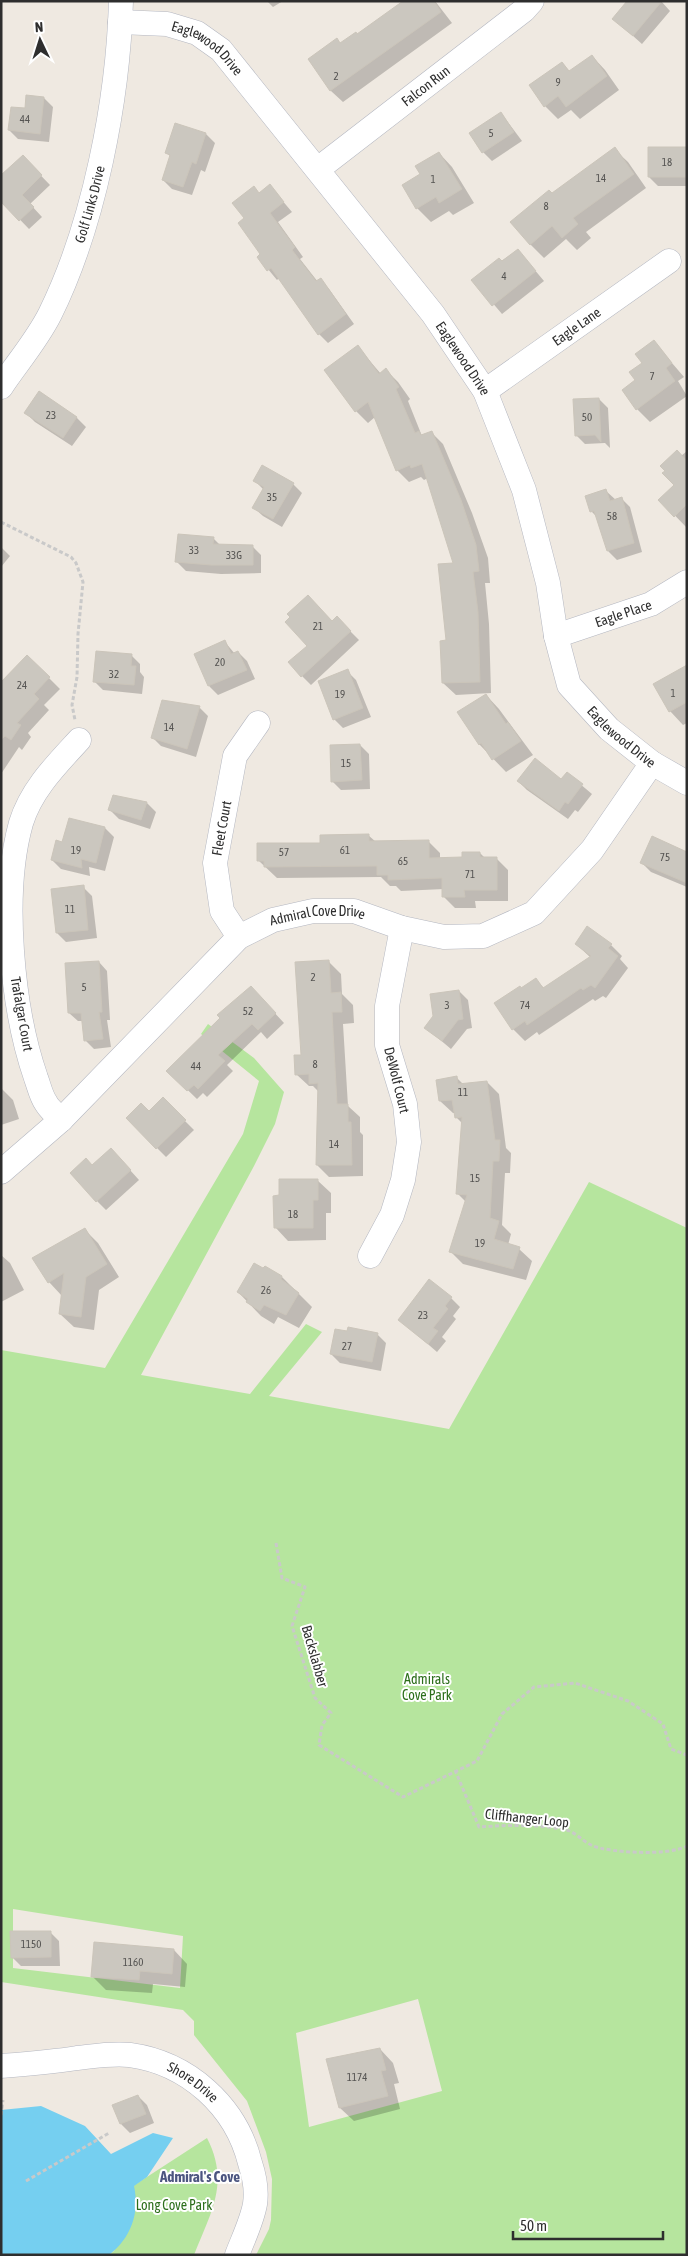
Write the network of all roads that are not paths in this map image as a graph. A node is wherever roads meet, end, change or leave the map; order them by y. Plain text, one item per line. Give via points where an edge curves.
1 (532, 1) edge
2 (120, 12) edge
3 (318, 169) junction
4 (669, 261) dead end
5 (1, 387) edge
6 (485, 390) junction
7 (687, 582) edge
8 (556, 636) junction
9 (258, 723) dead end
10 (79, 740) road end
11 (652, 763) junction
12 (687, 783) edge
13 (402, 928) junction
14 (239, 936) junction
15 (60, 1120) junction
16 (1, 1172) edge
17 (370, 1256) dead end
18 (1, 2066) edge
19 (237, 2255) edge

1 - 3 street, Falcon Run
2 - 3 street, Eaglewood Drive via 197,33 221,50
2 - 5 street, Golf Links Drive via 109,110 77,253 49,316
3 - 6 street, Eaglewood Drive via 433,314
4 - 6 street, Eagle Lane
6 - 8 street, Eaglewood Drive via 524,490 548,583
7 - 8 street, Eagle Place via 651,604
8 - 11 street, Eaglewood Drive via 569,686 609,728
9 - 14 street, Fleet Court via 234,756 215,863 222,911
10 - 15 street, Trafalgar Court via 43,779 21,822 12,875 12,936 17,996 30,1059 45,1102
11 - 12 street, Eaglewood Drive
11 - 13 street, Admiral Cove Drive via 592,850 534,913 483,936 444,937
13 - 14 street, Admiral Cove Drive via 354,912 312,911 273,920
13 - 17 street, DeWolf Court via 387,1006 387,1044 405,1104 409,1142 403,1180 392,1215
14 - 15 street, Admiral Cove Drive
15 - 16 street, Admiral Cove Drive
18 - 19 street, Shore Drive via 92,2055 130,2055 180,2071 204,2088 225,2110 237,2129 252,2171 255,2204

